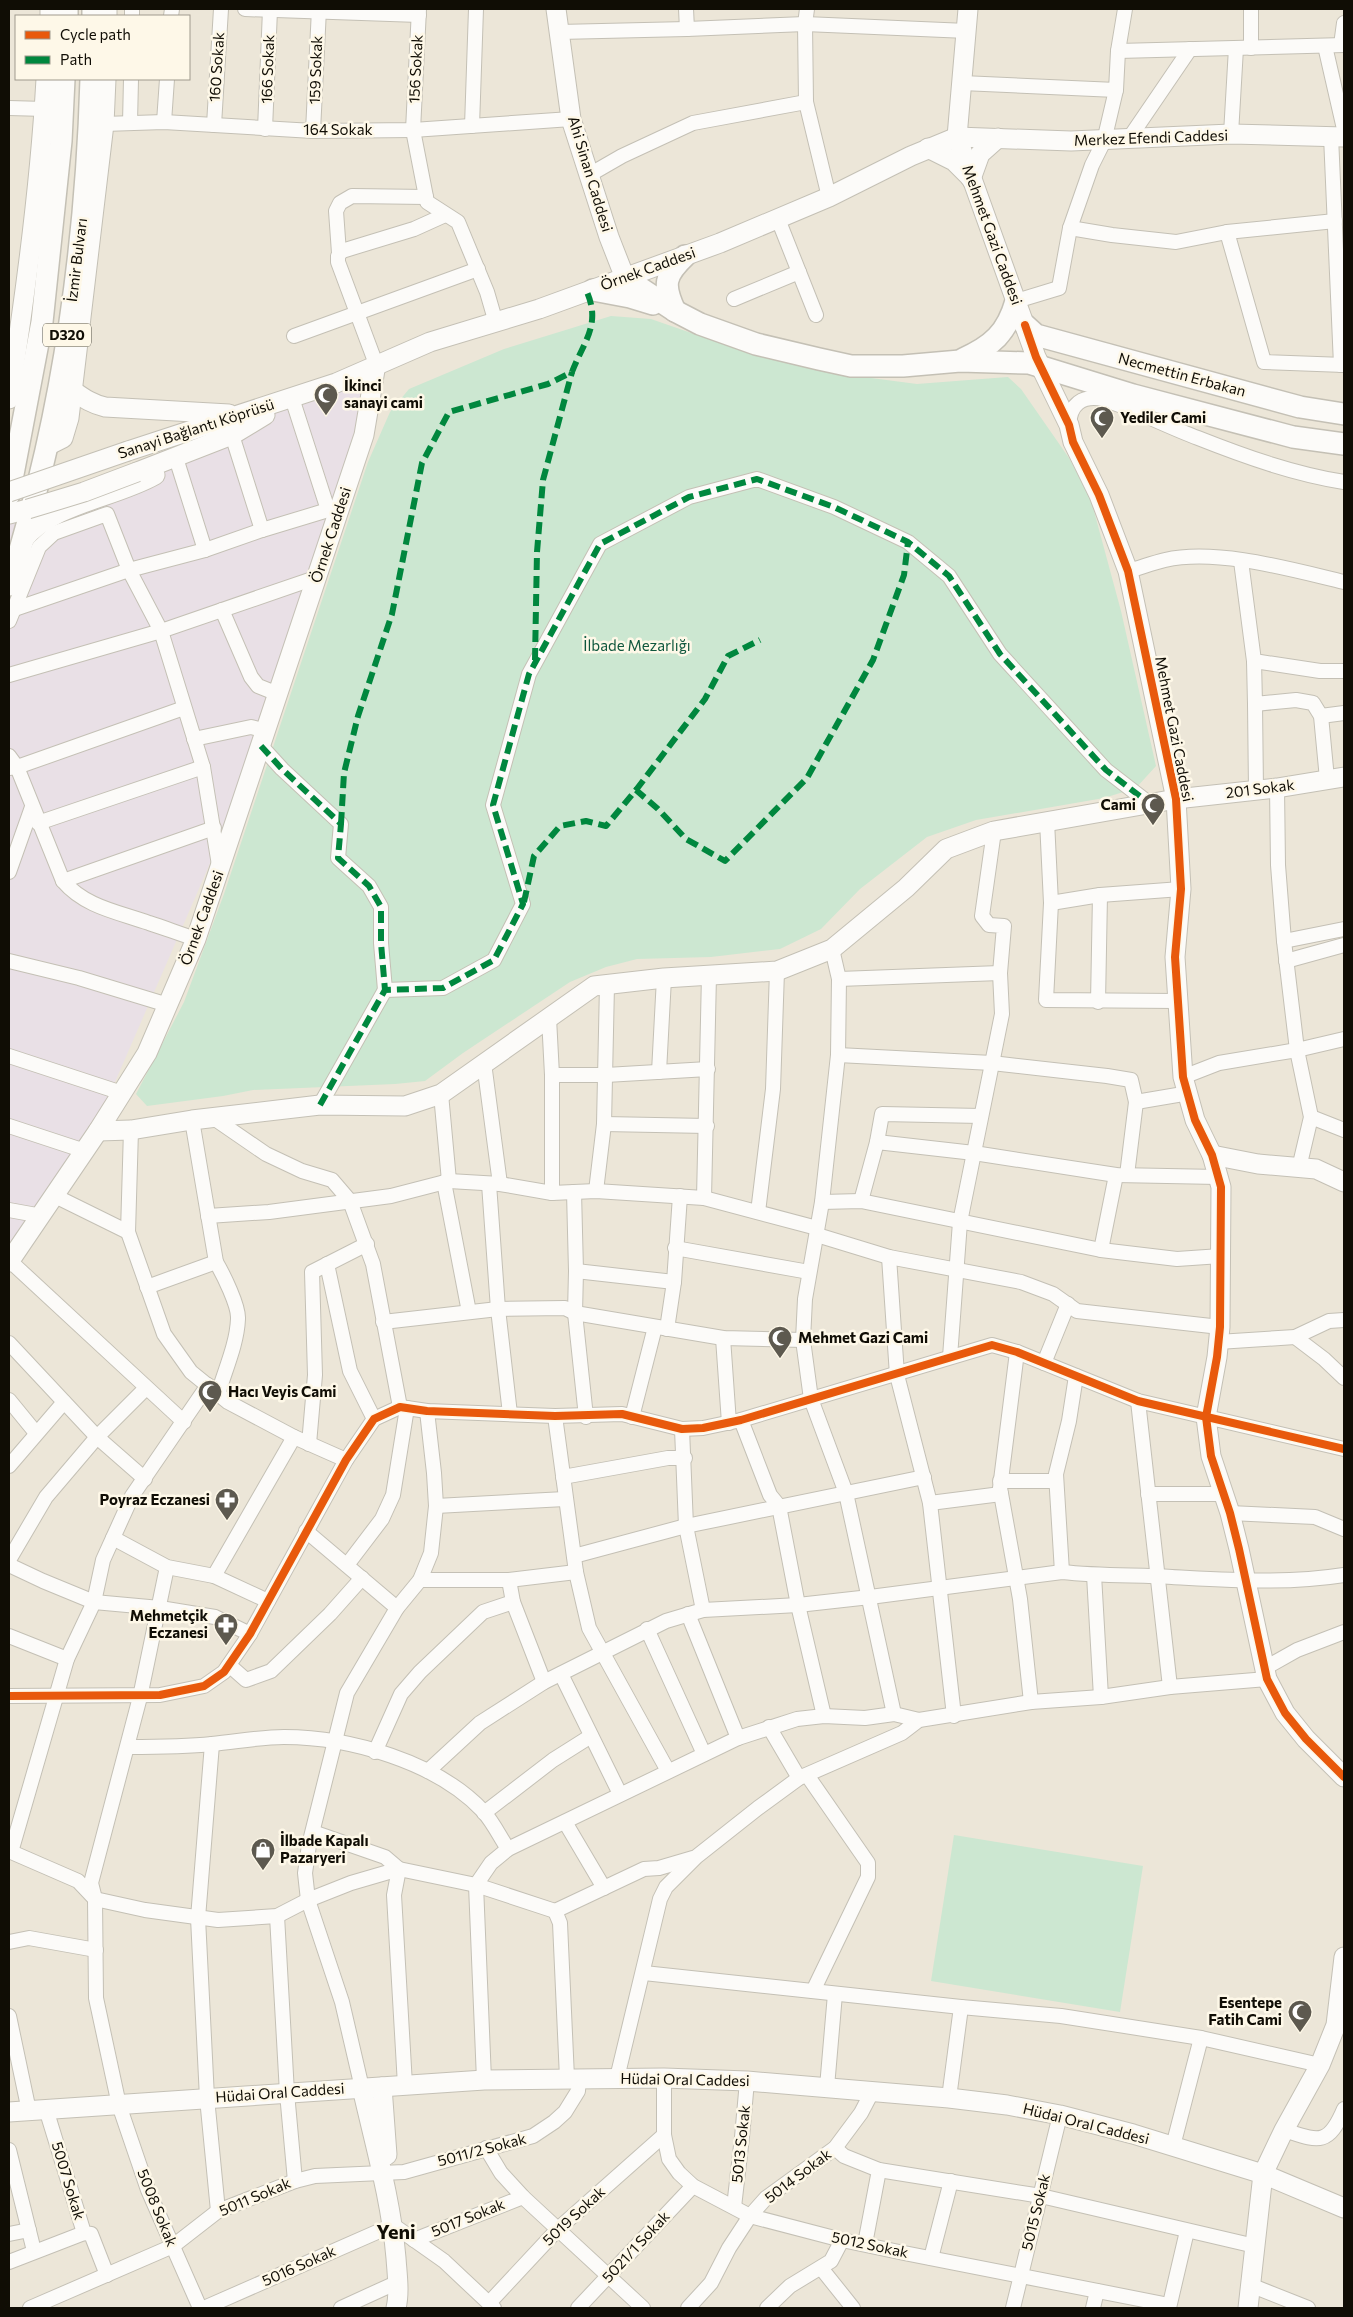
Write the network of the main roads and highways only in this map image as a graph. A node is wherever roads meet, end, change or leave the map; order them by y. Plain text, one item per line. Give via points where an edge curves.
1 (64, 80) edge
2 (91, 80) edge
3 (685, 256) road end
4 (625, 278) road end
5 (593, 290) road end
6 (1016, 301) road end
7 (675, 311) junction
8 (1024, 325) road end
9 (960, 361) junction
10 (1344, 414) edge
11 (1344, 444) edge
12 (10, 485) edge
13 (9, 585) edge

1 - 12 main road, İzmir Bulvarı / D320 via 61,141 42,322
2 - 13 main road, İzmir Bulvarı / D320 via 89,154 71,310 66,386
3 - 7 main road via 667,278 666,287
4 - 7 main road
5 - 7 main road
6 - 9 main road via 1003,331 989,345
7 - 9 main road, Necmettin Erbakan via 700,324 756,344 851,366
8 - 10 main road, Necmettin Erbakan via 1033,333 1046,337 1300,408
9 - 11 main road, Necmettin Erbakan via 1017,362 1040,366 1293,437

